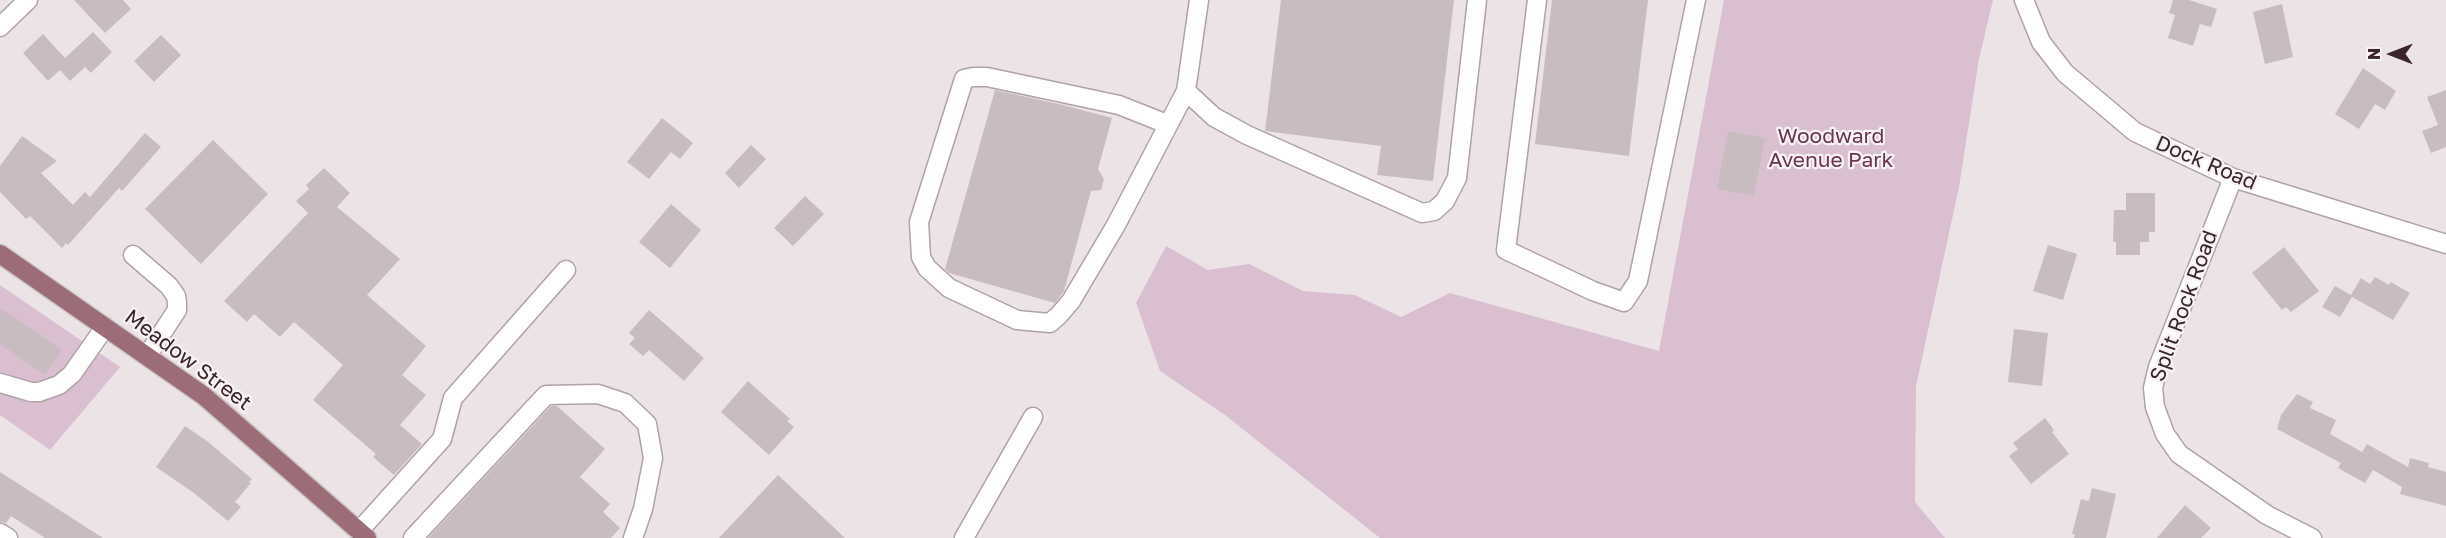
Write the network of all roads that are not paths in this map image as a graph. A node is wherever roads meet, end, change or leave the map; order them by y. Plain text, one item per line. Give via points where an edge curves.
1 (28, 0) edge
2 (1199, 0) edge
3 (1477, 0) edge
4 (1537, 0) edge
5 (1696, 0) edge
6 (2024, 0) edge
7 (0, 27) edge
8 (1186, 91) junction
9 (1167, 124) junction
10 (2233, 178) junction
11 (2446, 244) edge
12 (0, 254) edge
13 (133, 255) dead end
14 (566, 270) dead end
15 (105, 327) junction
16 (147, 356) junction
17 (0, 383) edge
18 (1034, 417) dead end
19 (0, 533) edge
20 (363, 535) edge
21 (8, 538) edge
22 (413, 538) edge
23 (633, 538) edge
24 (964, 538) edge
25 (2312, 538) edge

1 - 7 street
2 - 8 street
3 - 8 street via 1457,178 1445,201 1434,211 1422,213 1247,135 1214,117
4 - 5 street via 1506,250 1624,302 1638,281
6 - 10 street, Dock Road via 2041,42 2065,73 2135,132
8 - 9 street
9 - 9 street via 1111,234 1071,301 1050,323 1017,320 950,288 927,268 920,249 919,222 964,79 987,77 1119,105
10 - 11 street, Dock Road
10 - 25 street, Split Rock Road via 2158,367 2153,388 2155,407 2164,434 2179,454 2267,515
12 - 15 main road, Meadow Street
13 - 16 street via 169,286 177,303 177,310
14 - 20 street via 453,398 442,439
15 - 16 main road, Meadow Street
15 - 17 street via 72,374 59,385 31,392
16 - 20 main road, Meadow Street via 204,396
18 - 24 street
19 - 21 street
22 - 23 street via 546,395 598,394 625,403 647,424 653,458

